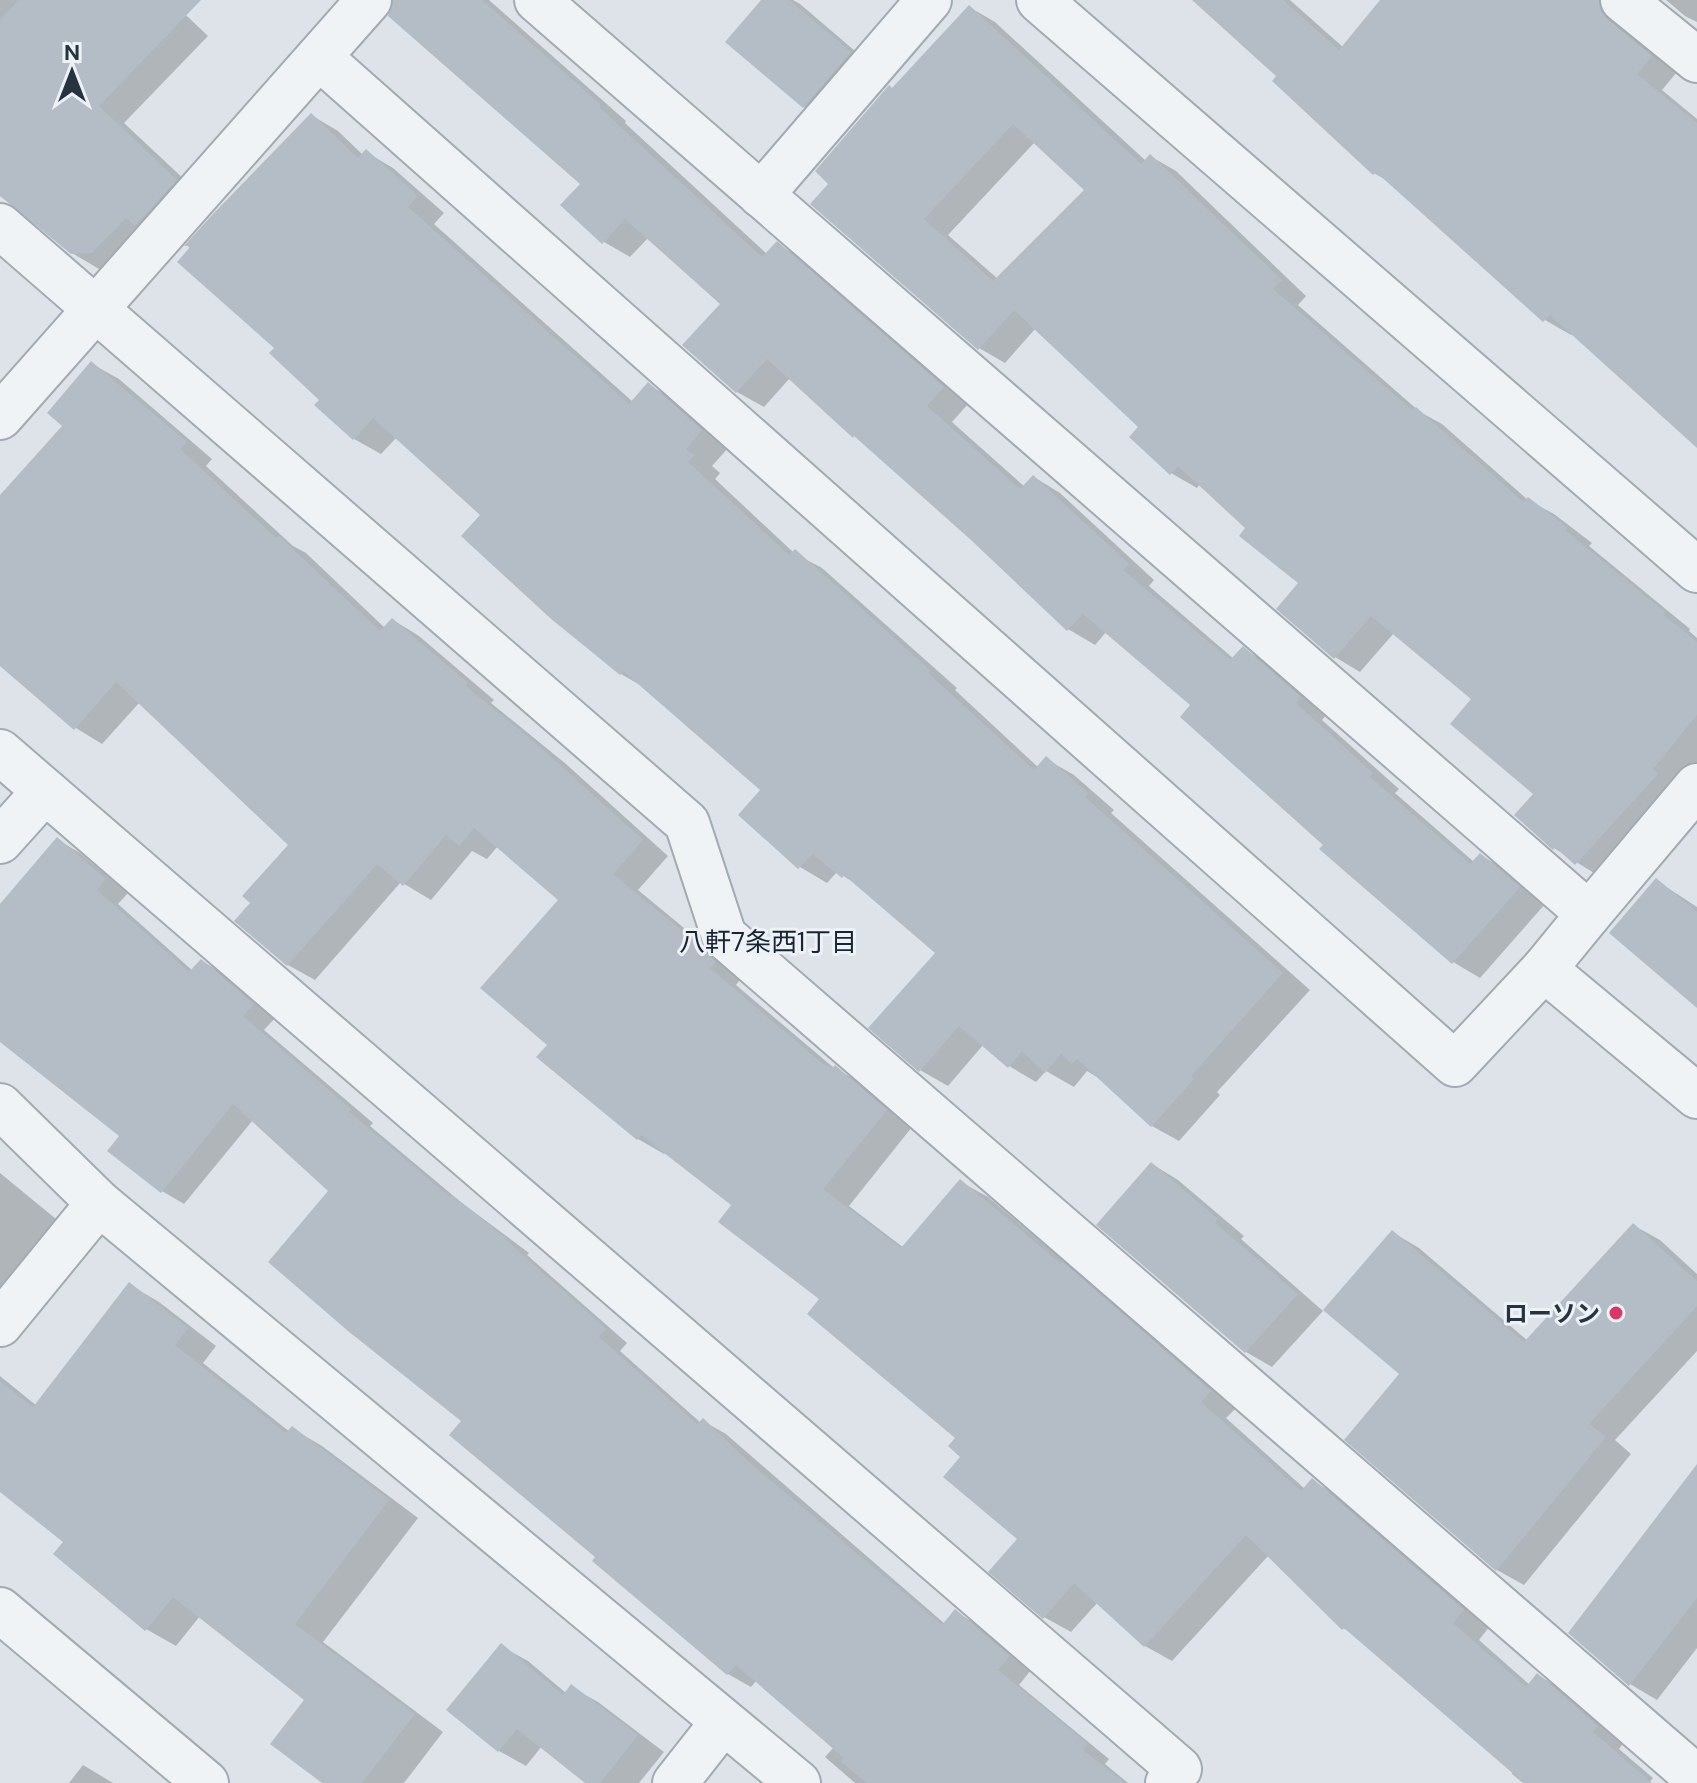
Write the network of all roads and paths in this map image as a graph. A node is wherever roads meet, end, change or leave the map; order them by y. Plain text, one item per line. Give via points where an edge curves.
1 (369, 0) edge
2 (537, 0) edge
3 (929, 0) edge
4 (1039, 0) edge
5 (1623, 0) edge
6 (319, 57) junction
7 (1697, 60) edge
8 (761, 195) junction
9 (0, 226) edge
10 (96, 310) junction
11 (0, 417) edge
12 (1697, 570) edge
13 (0, 752) edge
14 (1697, 786) edge
15 (45, 791) junction
16 (0, 841) edge
17 (1589, 914) junction
18 (1544, 969) junction
19 (1697, 1096) edge
20 (0, 1106) edge
21 (99, 1203) junction
22 (0, 1324) edge
23 (0, 1610) edge
24 (723, 1722) junction
25 (1697, 1778) edge
26 (206, 1783) edge
27 (675, 1783) edge
28 (798, 1783) edge
29 (1168, 1783) edge

1 - 6 street
2 - 8 street
3 - 8 street
4 - 12 street
5 - 7 street
6 - 10 street
6 - 18 street via 1455,1064
8 - 17 street
9 - 10 street
10 - 11 street
10 - 25 street via 687,823 724,936
13 - 15 street
14 - 17 street
15 - 16 street
15 - 29 street via 1179,1769
17 - 18 street
18 - 19 street
20 - 21 street
21 - 22 street
21 - 24 street
23 - 26 street
24 - 27 street
24 - 28 street

